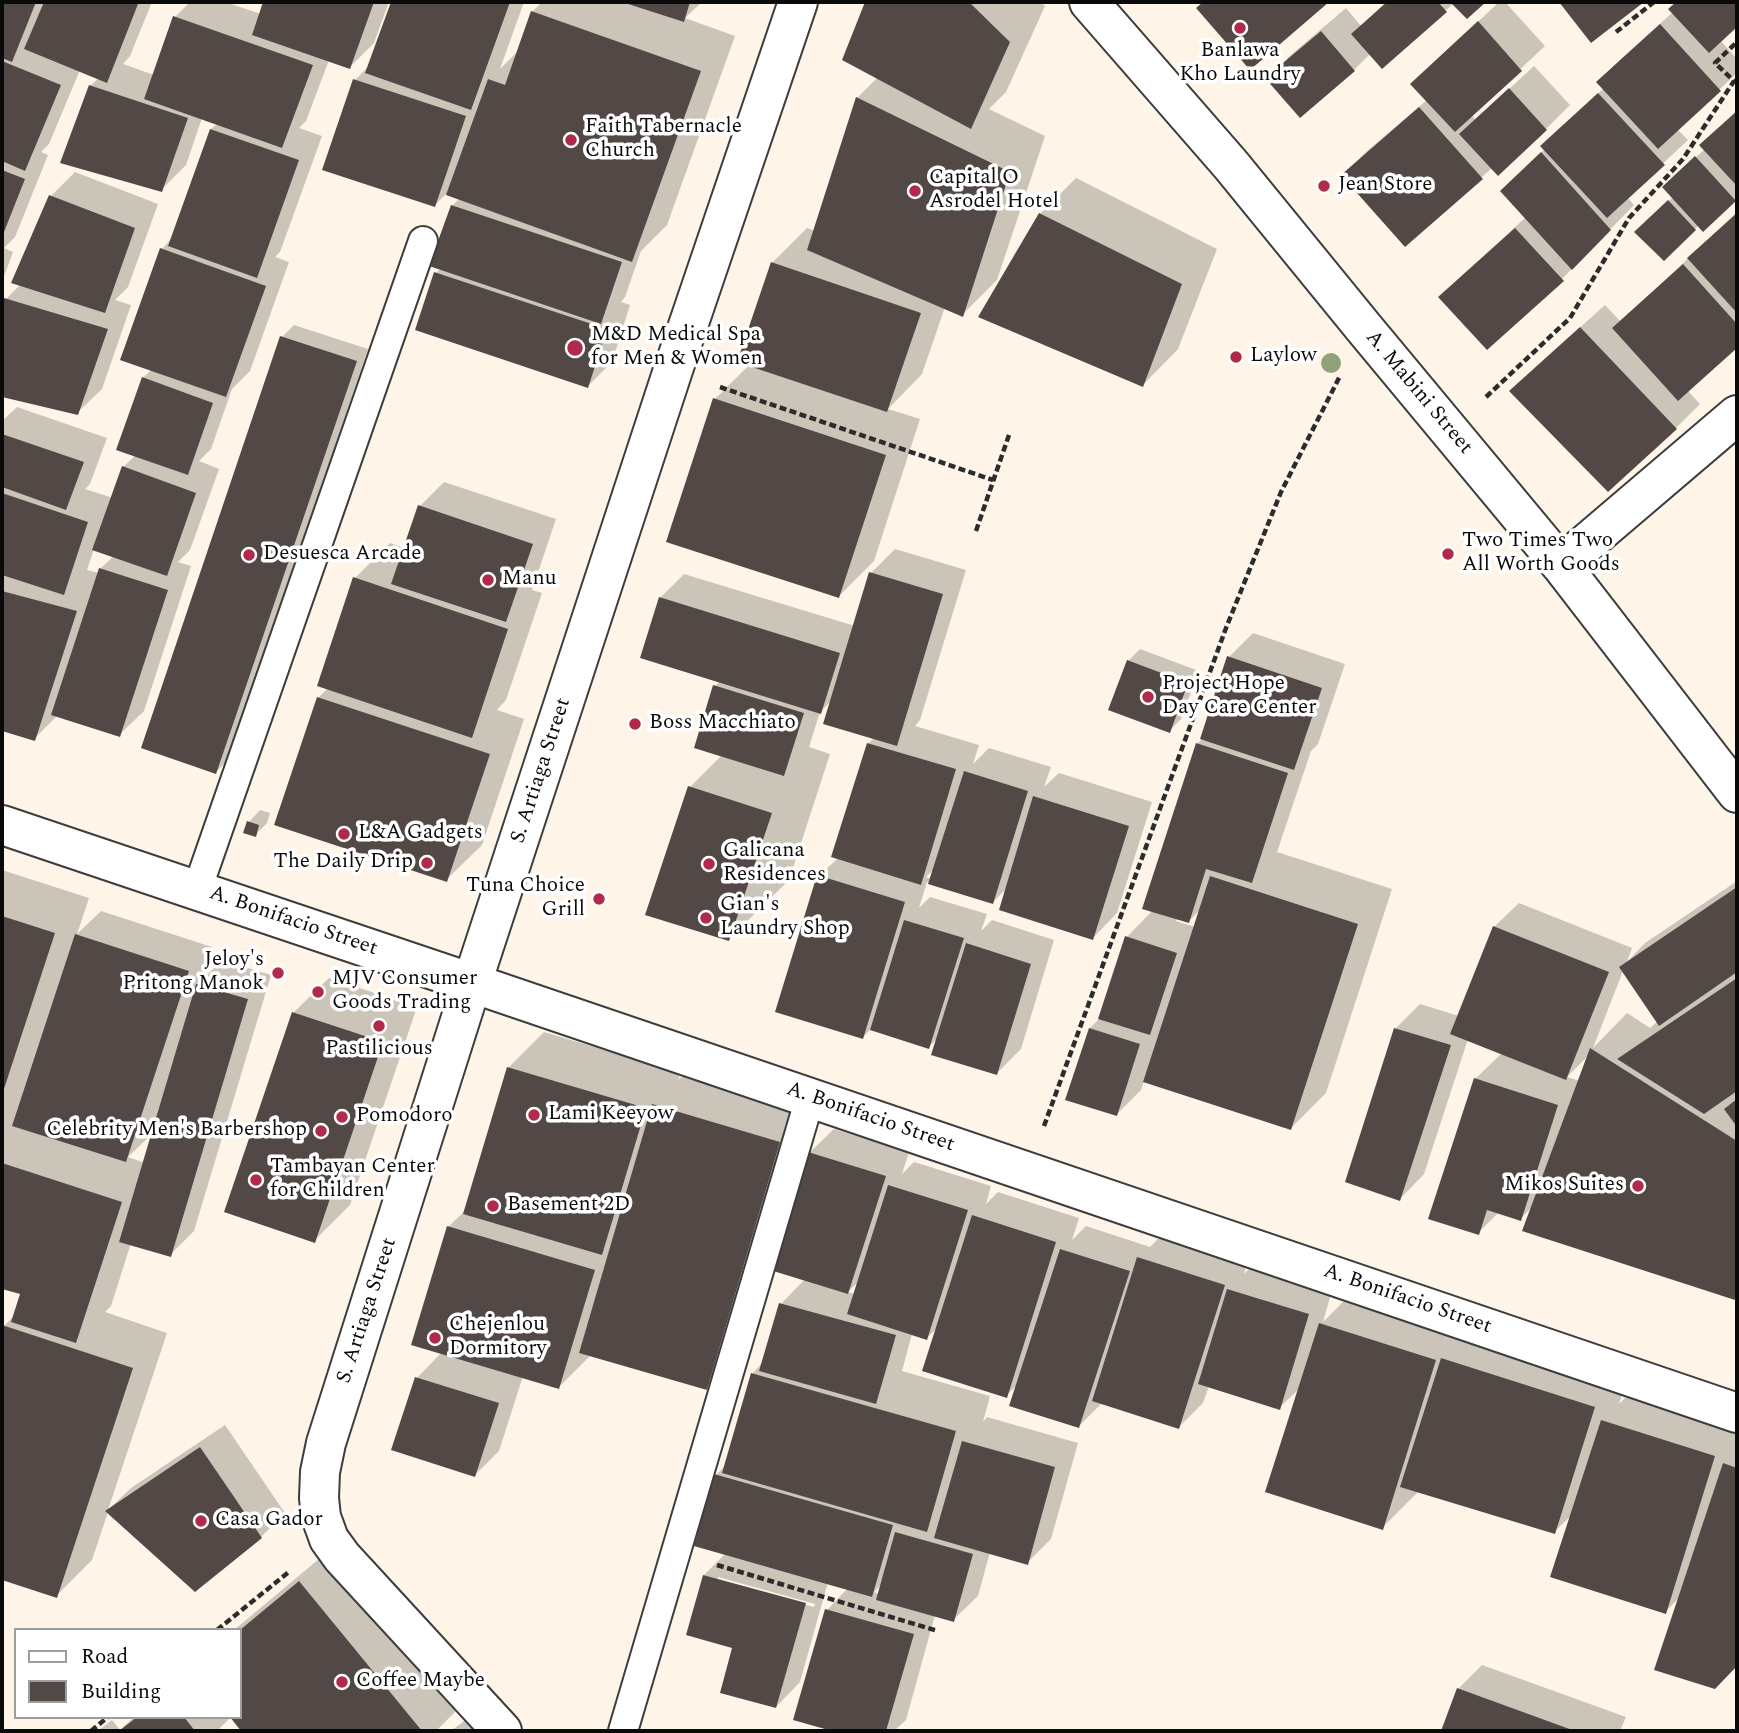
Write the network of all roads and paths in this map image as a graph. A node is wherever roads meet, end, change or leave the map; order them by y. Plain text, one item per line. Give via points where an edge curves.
1 (798, 2) edge
2 (1089, 2) edge
3 (1654, 2) edge
4 (1616, 32) dead end
5 (1737, 42) edge
6 (423, 241) dead end
7 (1364, 328) junction
8 (673, 370) junction
9 (1737, 415) edge
10 (1010, 432) dead end
11 (1450, 432) junction
12 (993, 481) junction
13 (976, 531) dead end
14 (1561, 565) junction
15 (1737, 793) edge
16 (2, 825) edge
17 (197, 890) junction
18 (472, 983) junction
19 (810, 1098) junction
20 (1028, 1172) junction
21 (1737, 1413) edge
22 (329, 1539) junction
23 (676, 1553) junction
24 (219, 1628) edge
25 (938, 1631) dead end
26 (106, 1719) edge
27 (91, 1731) edge
28 (502, 1731) edge
29 (623, 1731) edge

1 - 8 street, S. Artiaga Street
2 - 7 street, A. Mabini Street
3 - 4 path
5 - 11 path via 1716,62 1734,81 1683,159 1629,218 1570,318
6 - 17 lane
7 - 11 street, A. Mabini Street
7 - 20 path via 1281,492 1226,628
8 - 12 path
8 - 18 street, S. Artiaga Street
9 - 14 street
10 - 12 path
11 - 14 street, A. Mabini Street
12 - 13 path
14 - 15 street, A. Mabini Street
16 - 17 street, A. Bonifacio Street
17 - 18 street, A. Bonifacio Street
18 - 19 street, A. Bonifacio Street
18 - 22 street, S. Artiaga Street via 326,1443 319,1498
19 - 20 street, A. Bonifacio Street
19 - 23 lane
20 - 21 street, A. Bonifacio Street
22 - 24 path
22 - 28 street, S. Artiaga Street
23 - 25 path
23 - 29 lane
26 - 27 path

